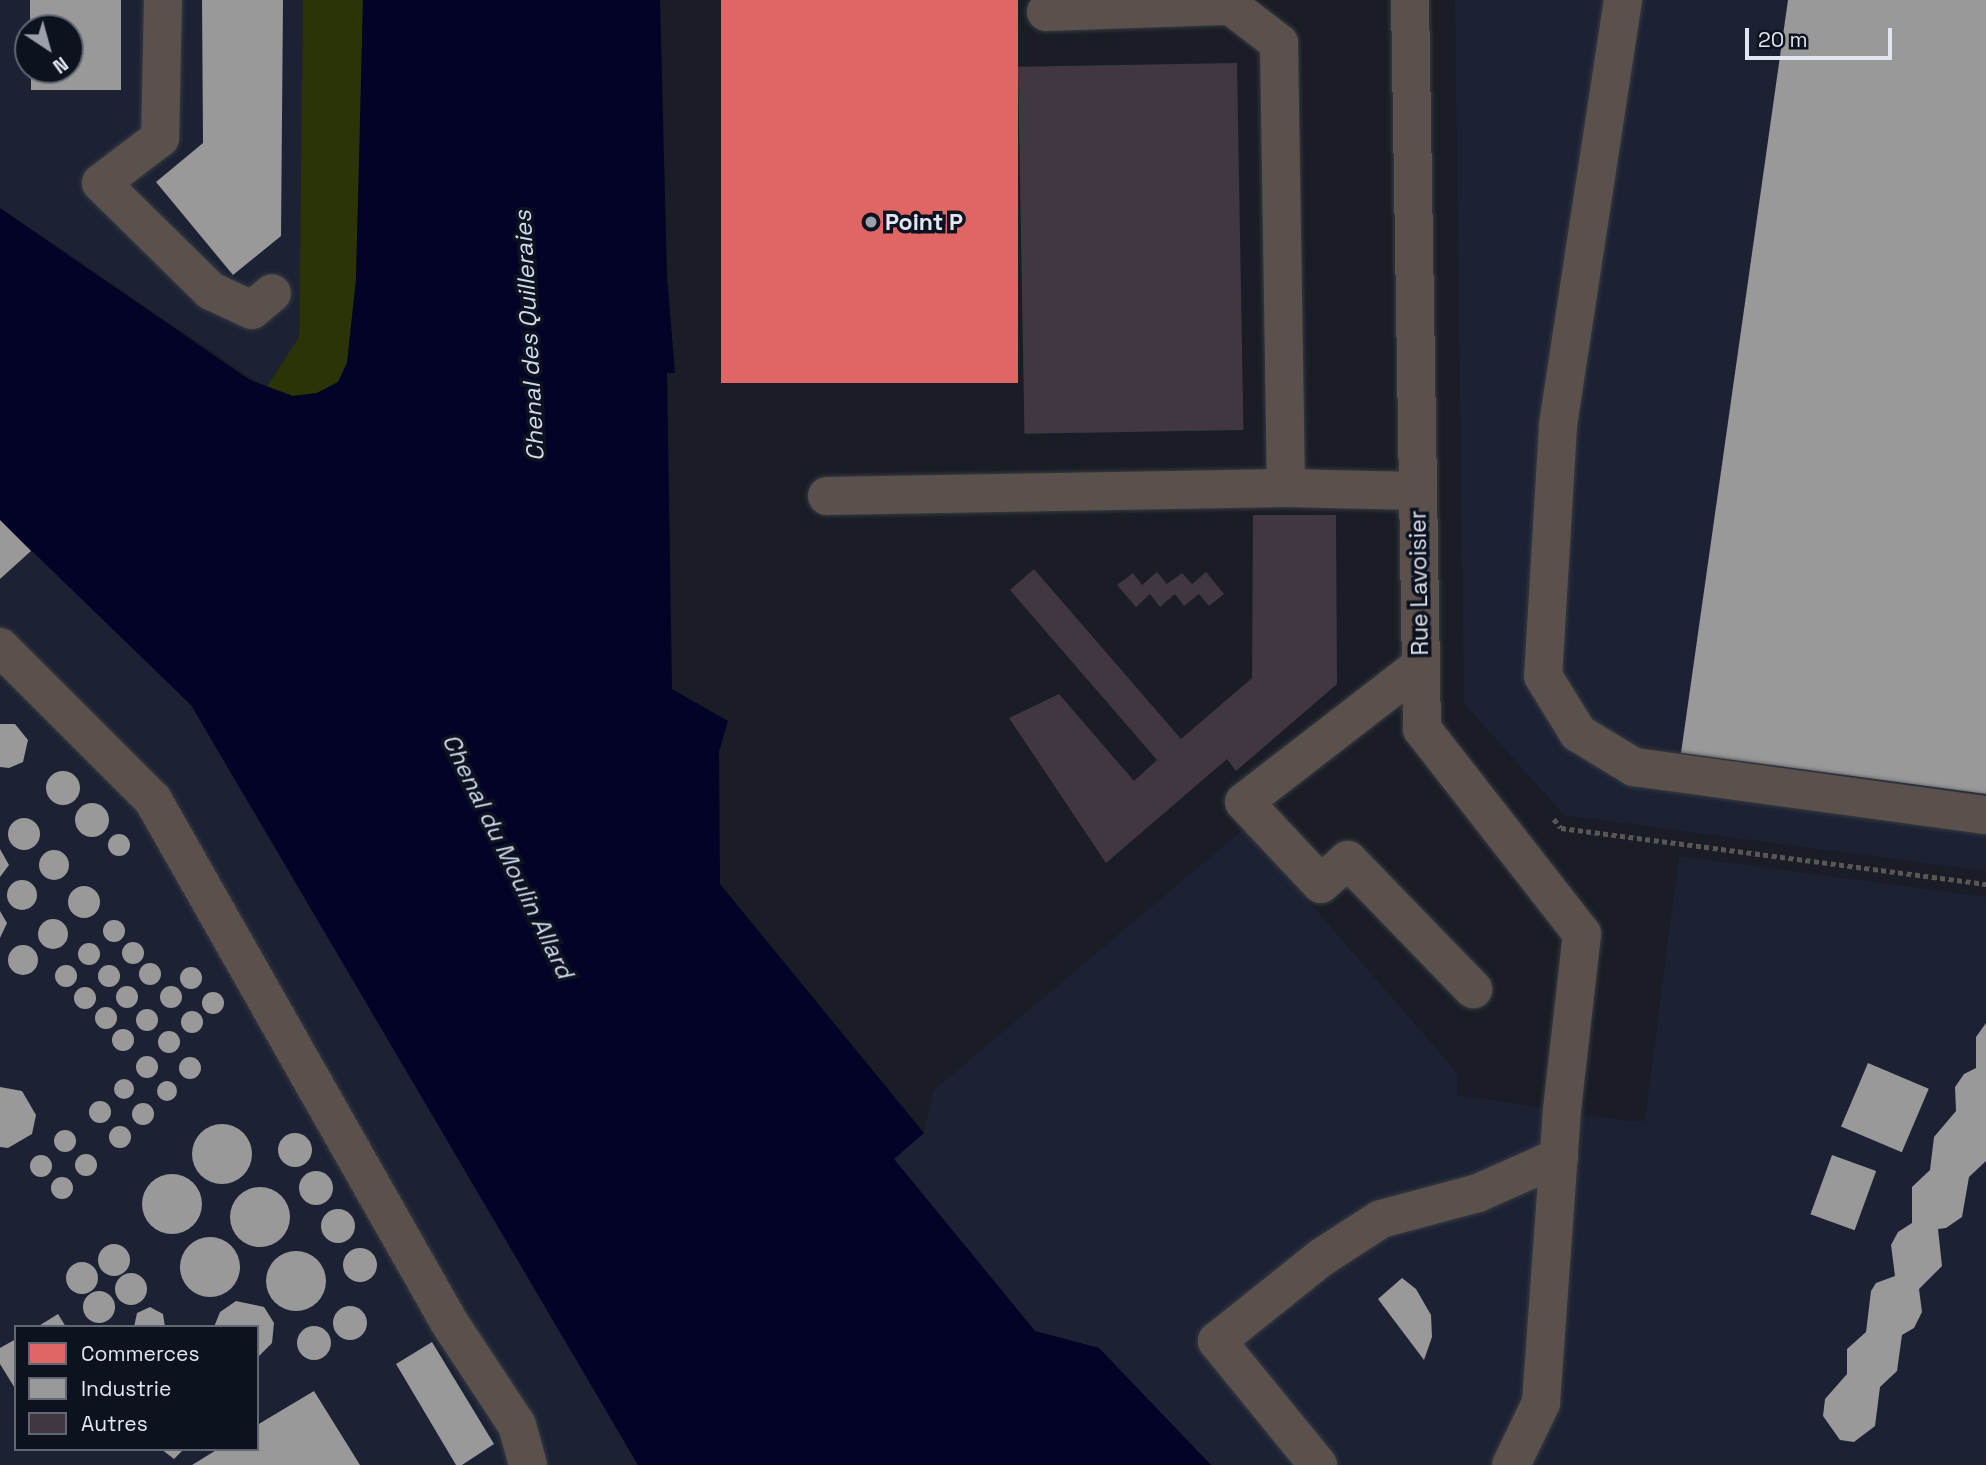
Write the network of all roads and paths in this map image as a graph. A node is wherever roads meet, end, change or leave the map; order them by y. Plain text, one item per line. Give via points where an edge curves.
1 (163, 0) edge
2 (1410, 0) edge
3 (1623, 0) edge
4 (1045, 12) dead end
5 (272, 293) dead end
6 (1286, 488) junction
7 (1418, 491) junction
8 (827, 496) dead end
9 (0, 647) edge
10 (1420, 666) junction
11 (1986, 815) edge
12 (1473, 989) dead end
13 (1559, 1157) junction
14 (528, 1465) edge
15 (1318, 1465) edge
16 (1511, 1465) edge

1 - 5 street via 160,138 101,183 211,290 252,310
2 - 7 street, Rue Lavoisier
3 - 11 street via 1559,426 1543,676 1578,733 1634,767
4 - 6 street via 1231,6 1279,43
6 - 7 street
6 - 8 street
7 - 10 street, Rue Lavoisier
9 - 14 street via 153,800 449,1322 517,1425
10 - 12 street via 1244,802 1321,884 1348,860
10 - 13 street, Rue Lavoisier via 1422,729 1582,933
13 - 15 street via 1478,1192 1381,1219 1322,1257 1217,1341
13 - 16 street, Rue Lavoisier via 1541,1403

